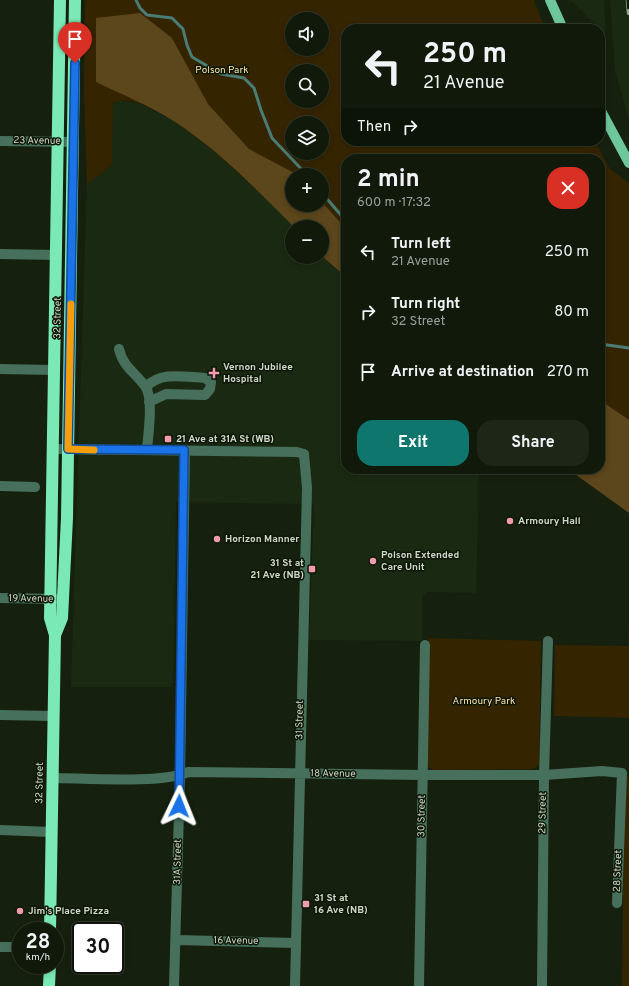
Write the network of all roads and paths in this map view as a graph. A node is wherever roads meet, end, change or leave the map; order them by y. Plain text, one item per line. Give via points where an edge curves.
1 (60, 0) edge
2 (75, 0) edge
3 (550, 0) edge
4 (561, 24) edge
5 (605, 118) edge
6 (616, 139) junction
7 (0, 141) edge
8 (58, 142) junction
9 (74, 142) junction
10 (629, 144) edge
11 (629, 163) edge
12 (0, 254) edge
13 (56, 256) junction
14 (118, 349) dead end
15 (0, 369) edge
16 (54, 370) junction
17 (146, 387) junction
18 (149, 402) junction
19 (53, 449) junction
20 (68, 449) junction
21 (148, 450) junction
22 (184, 450) junction
23 (0, 486) edge
24 (35, 487) dead end
25 (0, 598) edge
26 (50, 599) junction
27 (63, 599) junction
28 (55, 635) junction
29 (548, 641) dead end
30 (425, 645) dead end
31 (0, 714) edge
32 (53, 716) junction
33 (616, 772) joint
34 (300, 773) junction
35 (544, 775) junction
36 (180, 776) junction
37 (423, 776) junction
38 (52, 778) junction
39 (0, 830) edge
40 (51, 832) junction
41 (617, 903) dead end
42 (50, 922) edge
43 (176, 940) junction
44 (296, 942) junction
45 (0, 947) edge
46 (12, 947) edge
47 (50, 974) edge
48 (49, 986) edge
49 (174, 986) edge
50 (295, 986) edge
51 (420, 986) edge
52 (542, 986) edge

1 - 8 highway, 32 Street
2 - 9 highway, 32 Street
3 - 4 main road
5 - 6 main road
6 - 10 main road
6 - 11 main road
7 - 8 street, 23 Avenue
8 - 9 street, 23 Avenue
8 - 13 highway, 32 Street
9 - 20 highway, 32 Street
12 - 13 street
13 - 16 highway, 32 Street
14 - 17 street via 122,361
15 - 16 street
16 - 19 highway, 32 Street
17 - 18 street
17 - 18 street via 161,377 205,378 211,382 210,390 205,395 166,394
18 - 21 street
19 - 20 street
19 - 26 highway, 32 Street
20 - 21 street
20 - 27 highway, 32 Street
21 - 22 street
22 - 34 street, 31 Street via 304,454 307,488
22 - 36 street, 31A Street
23 - 24 street
25 - 26 street, 19 Avenue
26 - 27 street, 19 Avenue
26 - 28 highway, 32 Street via 50,618
27 - 28 highway, 32 Street via 62,618
28 - 32 highway, 32 Street
29 - 35 street, 29 Street
30 - 37 street, 30 Street
31 - 32 street
32 - 38 highway, 32 Street
33 - 35 street, 18 Avenue
33 - 41 street, 28 Street via 622,773
34 - 36 street, 18 Avenue via 188,772
34 - 37 street, 18 Avenue
34 - 44 street, 31 Street
35 - 37 street, 18 Avenue
35 - 52 street, 29 Street
36 - 38 street, 18 Avenue via 142,779
36 - 43 street, 31A Street
37 - 51 street, 30 Street
38 - 40 highway, 32 Street
39 - 40 street
40 - 42 highway, 32 Street
43 - 44 street, 16 Avenue
43 - 49 street, 31A Street
44 - 50 street, 31 Street
45 - 46 street
47 - 48 highway

